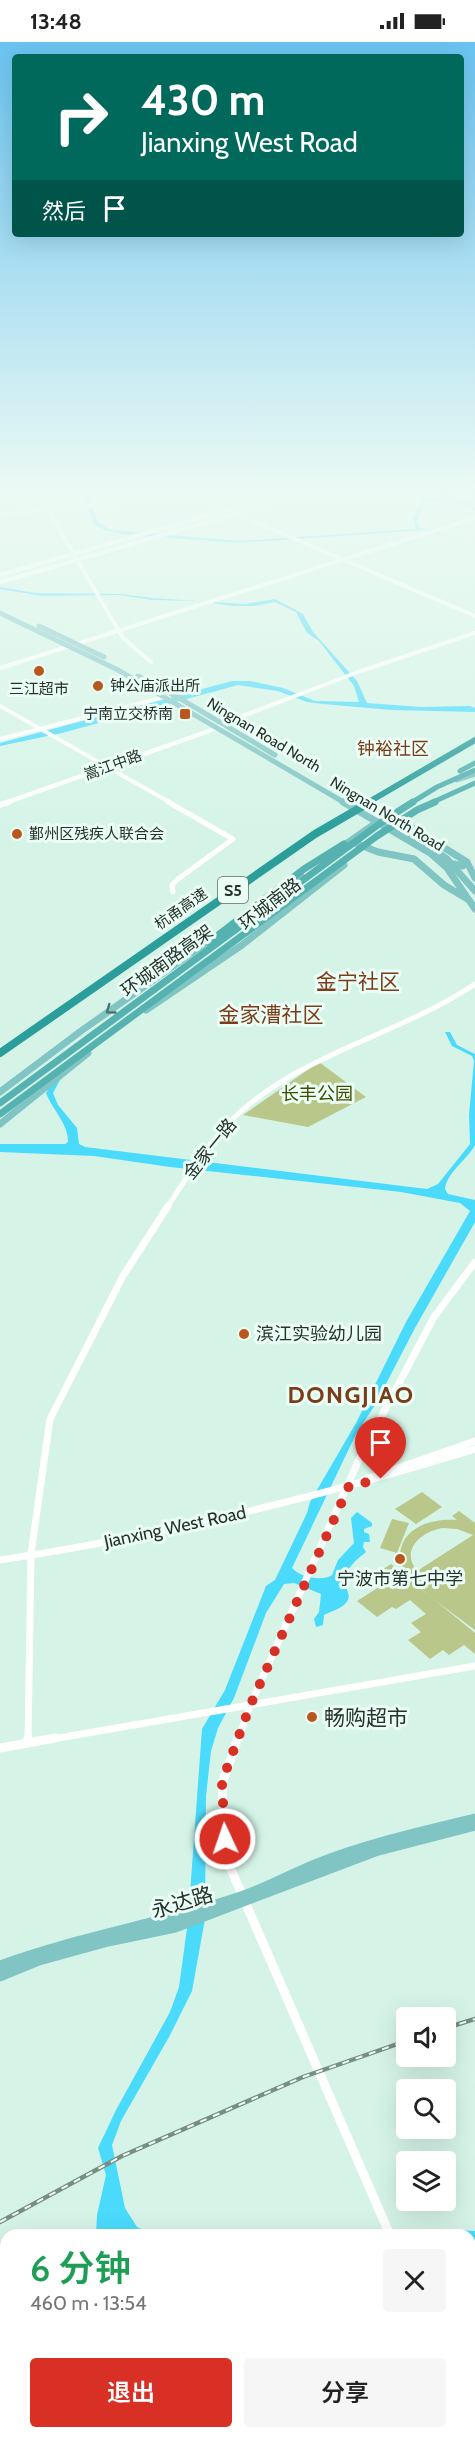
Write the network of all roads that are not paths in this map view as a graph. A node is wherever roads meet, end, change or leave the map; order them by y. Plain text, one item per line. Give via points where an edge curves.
1 (0, 607) edge
2 (103, 607) edge
3 (195, 607) edge
4 (454, 607) edge
5 (0, 613) edge
6 (475, 616) edge
7 (119, 631) junction
8 (475, 635) edge
9 (77, 643) junction
10 (70, 646) junction
11 (151, 663) dead end
12 (0, 668) edge
13 (174, 695) junction
14 (166, 697) junction
15 (0, 706) edge
16 (221, 725) junction
17 (42, 731) junction
18 (475, 735) edge
19 (0, 738) edge
20 (475, 740) edge
21 (475, 764) edge
22 (107, 766) junction
23 (475, 772) edge
24 (456, 773) joint
25 (475, 784) edge
26 (451, 793) joint
27 (0, 804) edge
28 (403, 807) junction
29 (390, 814) junction
30 (404, 821) junction
31 (350, 841) junction
32 (414, 841) junction
33 (366, 848) junction
34 (356, 855) junction
35 (467, 862) junction
36 (453, 863) junction
37 (304, 869) joint
38 (475, 878) edge
39 (464, 891) junction
40 (475, 891) edge
41 (172, 892) dead end
42 (453, 892) junction
43 (295, 900) joint
44 (469, 900) junction
45 (475, 909) edge
46 (475, 984) edge
47 (140, 1000) junction
48 (152, 1000) junction
49 (0, 1045) edge
50 (0, 1053) edge
51 (0, 1092) edge
52 (0, 1103) edge
53 (1, 1119) edge
54 (475, 1262) edge
55 (475, 1441) edge
56 (475, 1449) edge
57 (345, 1488) junction
58 (31, 1556) junction
59 (0, 1560) edge
60 (475, 1666) edge
61 (250, 1706) junction
62 (28, 1743) junction
63 (0, 1748) edge
64 (475, 1819) edge
65 (475, 1825) edge
66 (244, 1900) junction
67 (173, 1922) junction
68 (0, 1966) edge
69 (0, 1976) edge
70 (387, 2229) edge

1 - 9 main road, Ningnan Road North
2 - 7 street
3 - 7 street
4 - 6 street
5 - 10 main road
7 - 9 street
7 - 11 street
8 - 16 street
8 - 16 street via 358,672
9 - 10 street
9 - 13 main road, Ningnan Road North
10 - 12 street
10 - 14 main road
13 - 14 street
13 - 16 main road, Ningnan Road North
14 - 16 main road, Ningnan North Road
14 - 17 street
15 - 17 street
16 - 22 main road, 嵩江中路
16 - 32 main road, Ningnan North Road
17 - 19 street
17 - 22 street
18 - 49 highway, 杭甬高速 / S5 via 310,831
20 - 50 highway, 杭甬高速 / S5 via 315,834
21 - 24 highway
22 - 27 main road, 嵩江中路
22 - 41 street via 233,839 178,879
23 - 28 highway, 环城南路高架 via 437,787
23 - 29 main road, 环城南路
24 - 28 highway
25 - 26 highway, 环城南路高架
25 - 30 main road, 环城南路
26 - 48 highway, 环城南路高架 via 377,836
28 - 47 highway, 环城南路高架
29 - 30 main road
29 - 31 main road, 环城南路
30 - 33 main road, 环城南路
30 - 35 main road
31 - 33 main road
31 - 37 highway
31 -> 51 main road, 环城南路
32 - 36 main road, Ningnan North Road via 440,852
32 - 39 main road, Ningnan North Road via 447,868
33 - 34 main road, 环城南路
33 - 42 main road via 414,859
34 - 43 highway
34 - 53 main road, 环城南路 via 242,945 115,1031
35 - 36 main road via 463,866
35 - 38 main road
36 - 40 main road, Ningnan North Road
37 - 47 highway
39 - 42 main road
39 - 44 main road, Ningnan North Road
42 - 44 main road
43 - 48 highway
44 - 45 main road, Ningnan North Road
46 - 58 street, 金家一路 via 445,1004 313,1063 282,1082 239,1113 203,1152 123,1276 50,1419
47 - 52 highway, 环城南路高架
48 - 53 highway, 环城南路高架 via 38,1085
54 - 57 street via 434,1317
55 - 57 street, Jianxing West Road
56 - 57 street, Jianxing West Road
57 - 58 street, Jianxing West Road via 181,1528
57 - 61 street
58 - 59 street, Jianxing West Road
58 - 62 street, 金家一路
60 - 61 street
61 - 62 street
61 - 66 street via 222,1784 226,1858
62 - 63 street
64 - 66 main road, 永达路 via 318,1864
65 - 66 main road, 永达路 via 375,1851
66 - 67 main road, 永达路
66 - 70 street
67 - 68 main road via 105,1933
67 - 69 main road, 永达路 via 39,1960

